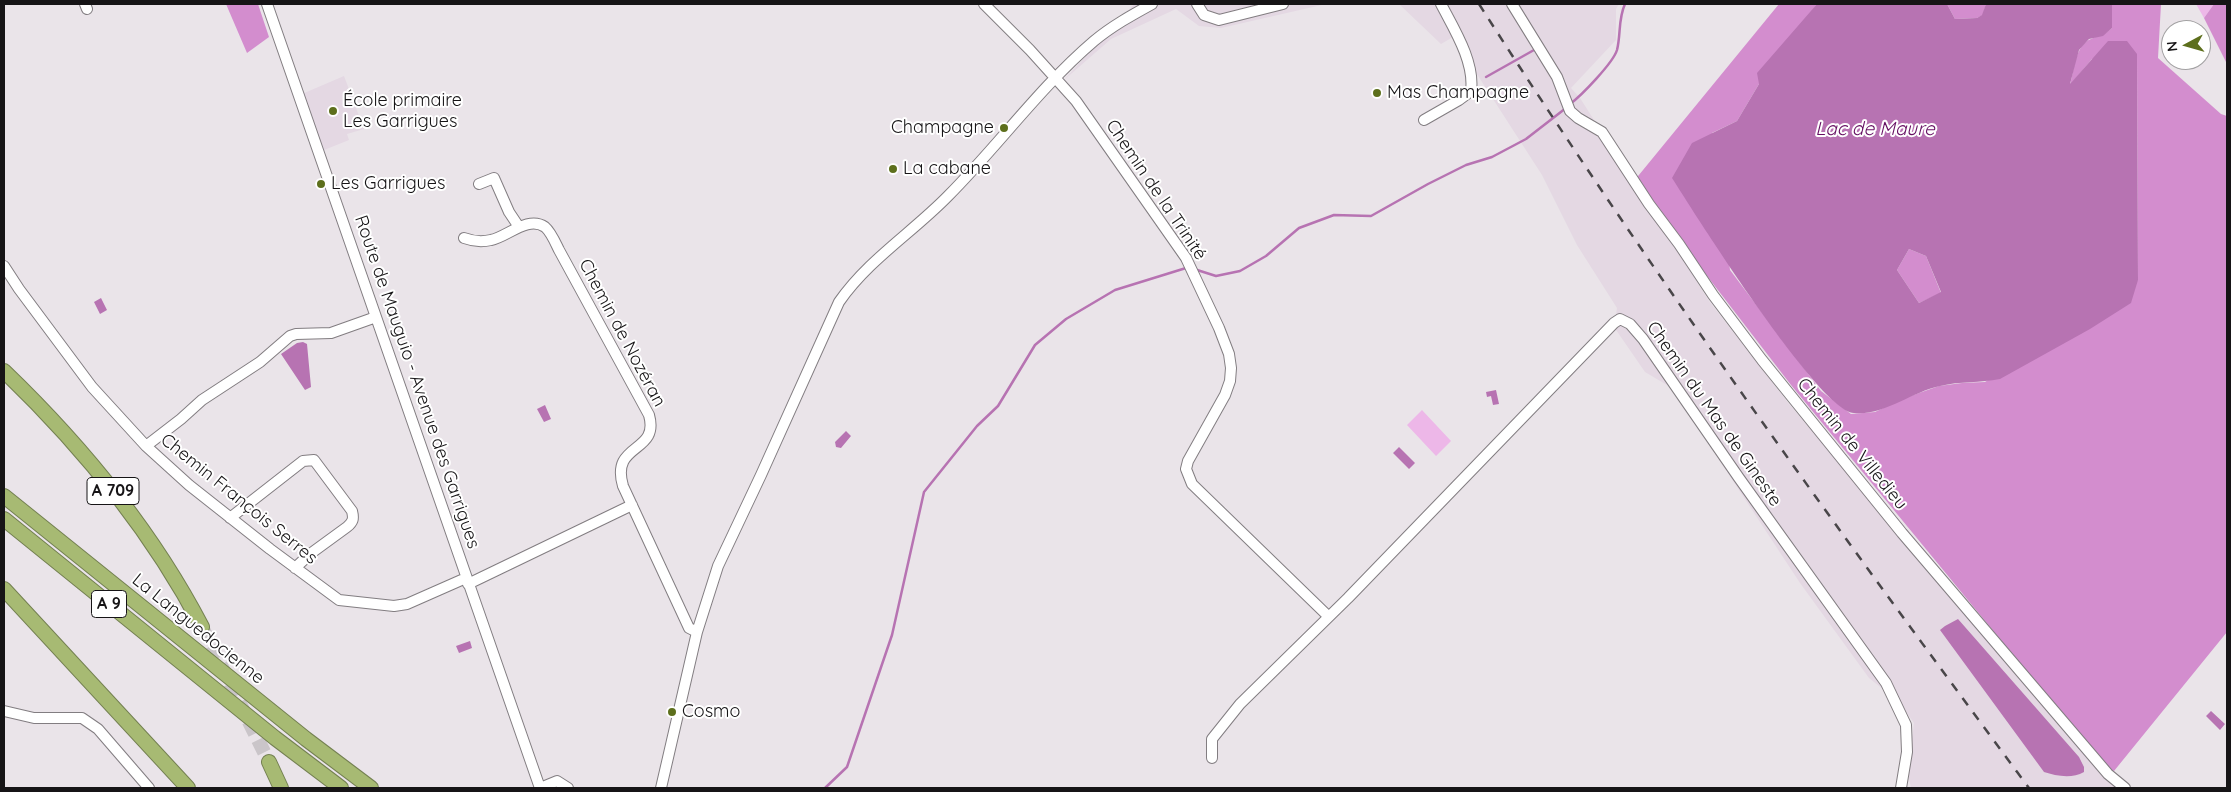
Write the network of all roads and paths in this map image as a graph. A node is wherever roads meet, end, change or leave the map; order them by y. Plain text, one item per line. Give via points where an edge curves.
1 (984, 4) edge
2 (1152, 4) edge
3 (1197, 4) edge
4 (1283, 4) edge
5 (1441, 4) edge
6 (1512, 4) edge
7 (269, 8) edge
8 (1055, 78) junction
9 (1424, 120) dead end
10 (479, 184) dead end
11 (519, 227) junction
12 (464, 238) dead end
13 (4, 266) edge
14 (376, 317) junction
15 (4, 371) edge
16 (146, 446) junction
17 (4, 496) edge
18 (632, 505) junction
19 (230, 518) junction
20 (4, 519) edge
21 (295, 568) junction
22 (467, 581) junction
23 (4, 589) edge
24 (1328, 616) junction
25 (202, 627) tunnel mouth
26 (697, 632) junction
27 (4, 711) edge
28 (1212, 758) dead end
29 (269, 762) tunnel mouth
30 (149, 788) edge
31 (188, 788) edge
32 (281, 788) edge
33 (341, 788) edge
34 (371, 788) edge
35 (540, 788) edge
36 (568, 788) edge
37 (661, 788) edge
38 (1901, 788) edge
39 (2125, 788) edge

1 - 8 street, Chemin de la Trinité
2 - 8 street via 1095,40
3 - 4 street via 1204,16 1219,20
5 - 9 street via 1468,64 1471,91
6 - 39 street, Chemin de Villedieu via 1557,77 1568,107 1578,118 1602,132 1649,204 1762,360 1902,533 2108,774
7 - 14 street, Route de Mauguio - Avenue des Garrigues
8 - 24 street, Chemin de la Trinité via 1076,101 1186,258 1229,354 1230,381 1188,461 1187,475 1200,493
8 - 26 street via 979,165 857,279 839,302 726,546
10 - 11 street via 494,178
11 - 12 street, Chemin de Nozéran via 491,240
11 - 18 street, Chemin de Nozéran via 535,223 546,227 649,415 650,436 628,452 622,461 620,475
13 - 16 street, Chemin François Serres via 92,386
14 - 16 street via 332,333 290,336 260,362 202,400
14 - 22 street, Route de Mauguio - Avenue des Garrigues
15 - 25 highway, A 709 via 50,416 108,484 158,552
16 - 19 street, Chemin François Serres
17 - 34 highway, La Languedocienne / A 9 via 278,718
18 - 22 street, Chemin François Serres
18 - 26 street, Chemin de Nozéran via 689,628
19 - 21 street, Chemin François Serres
19 - 21 street via 303,461 314,460 354,517 348,527
20 - 33 highway, La Languedocienne / A 9
21 - 22 street, Chemin François Serres via 339,600 394,606
22 - 35 street, Route de Mauguio - Avenue des Garrigues
23 - 31 highway
24 - 28 street via 1219,729 1212,739
24 - 38 street, Chemin du Mas de Gineste via 1620,319 1630,324 1643,339 1886,683 1906,725 1907,752
26 - 37 street
27 - 30 street via 34,718 82,718 98,729
29 - 32 highway
35 - 36 street via 557,781

